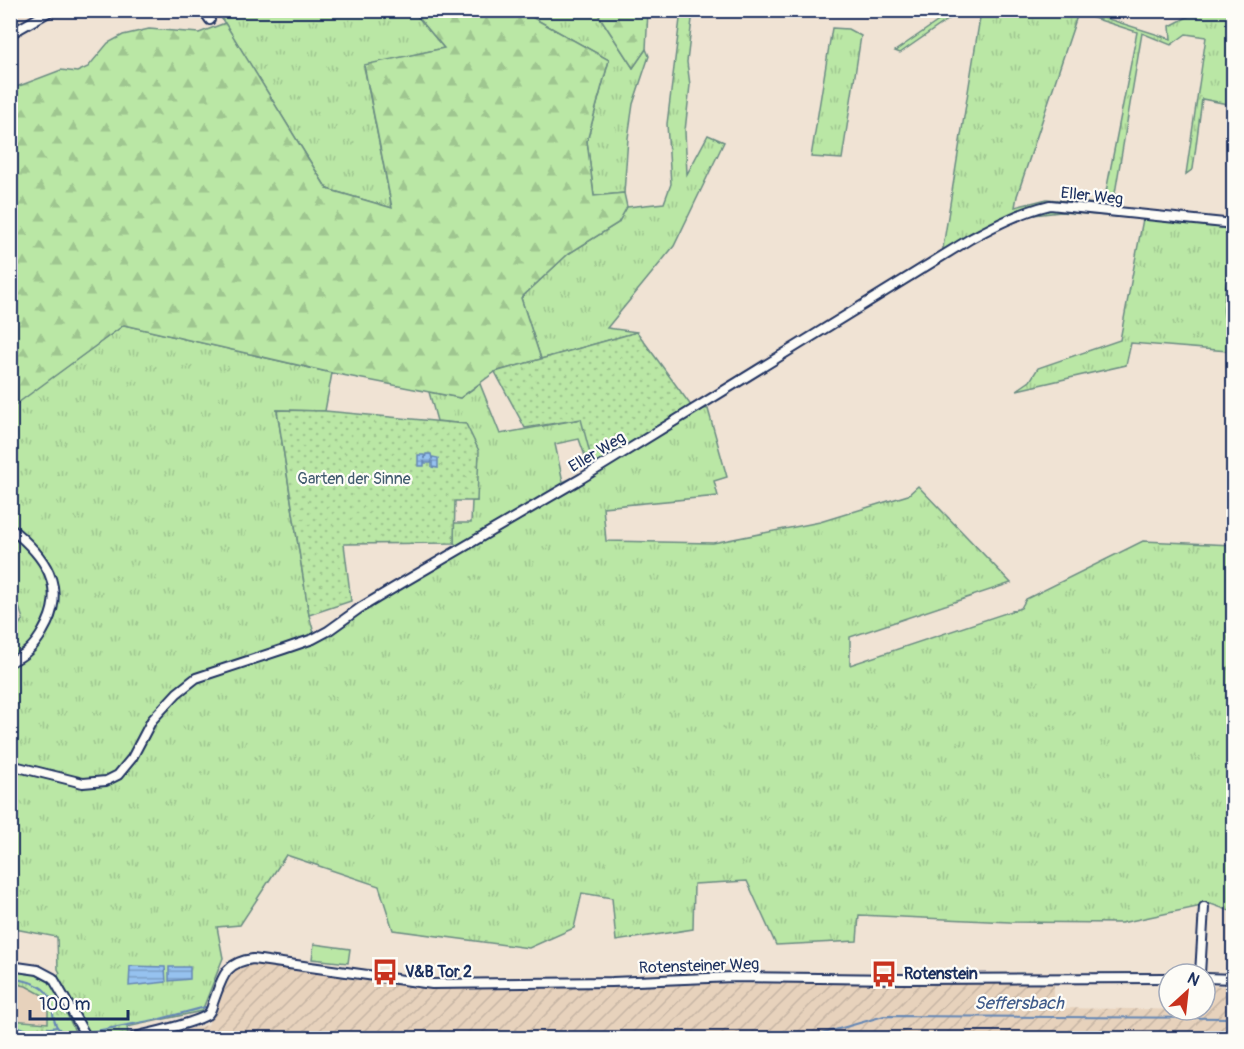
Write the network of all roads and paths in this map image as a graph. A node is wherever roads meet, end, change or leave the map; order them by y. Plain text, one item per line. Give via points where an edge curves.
1 (52, 10) edge
2 (203, 10) edge
3 (210, 20) dead end
4 (10, 34) edge
5 (1233, 224) edge
6 (1233, 260) edge
7 (1233, 348) edge
8 (10, 528) edge
9 (10, 662) edge
10 (10, 765) edge
11 (1204, 907) dead end
12 (1201, 962) edge
13 (10, 966) edge
14 (1157, 978) edge
15 (1217, 978) edge
16 (1233, 979) edge
17 (87, 1038) edge
18 (132, 1038) edge

1 - 4 street
2 - 3 street
5 - 10 street, Eller Weg via 1050,205 1005,220 582,478 360,608 328,631 196,678 152,720 132,758 106,782 83,783
6 - 7 street via 1229,310
8 - 9 street via 40,556 54,595 42,634 29,650
11 - 12 street
13 - 17 street via 38,970 53,978
14 - 18 street, Rotensteiner Weg via 733,977 432,984 242,960 223,975 207,1015
15 - 16 street

